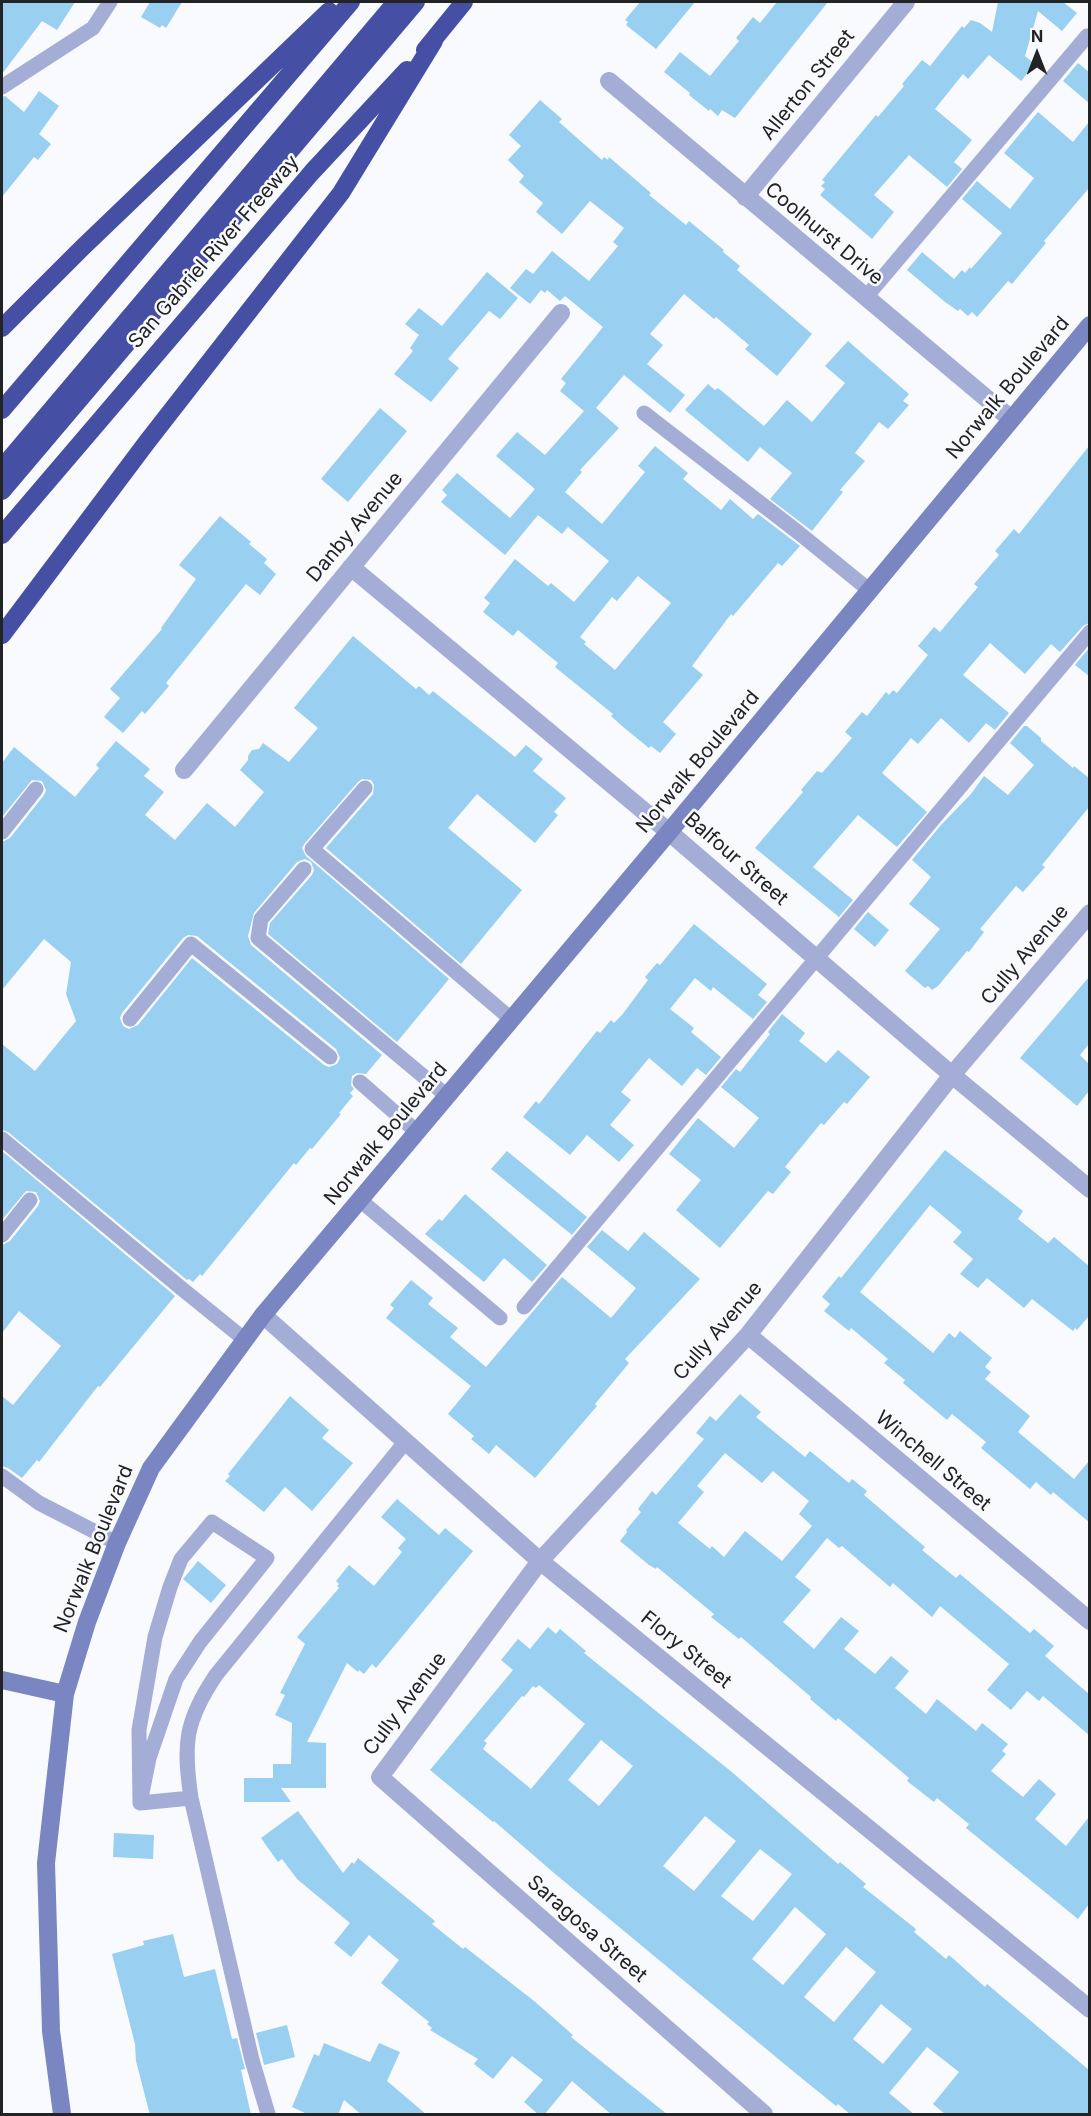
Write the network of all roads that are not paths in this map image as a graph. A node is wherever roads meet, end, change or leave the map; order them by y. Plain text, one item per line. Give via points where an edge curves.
1 (110, 2) edge
2 (339, 2) edge
3 (351, 2) edge
4 (396, 2) edge
5 (416, 2) edge
6 (464, 2) edge
7 (906, 2) edge
8 (1087, 36) dead end
9 (434, 41) junction
10 (609, 81) dead end
11 (2, 87) edge
12 (745, 197) junction
13 (866, 297) junction
14 (561, 313) dead end
15 (1089, 325) edge
16 (2, 328) edge
17 (2, 410) edge
18 (644, 413) dead end
19 (1011, 419) junction
20 (2, 468) edge
21 (2, 491) edge
22 (2, 535) edge
23 (351, 567) junction
24 (869, 590) junction
25 (1089, 632) edge
26 (2, 635) edge
27 (184, 770) dead end
28 (364, 788) dead end
29 (36, 789) dead end
30 (2, 832) edge
31 (669, 832) junction
32 (304, 869) dead end
33 (1089, 913) edge
34 (818, 959) junction
35 (130, 1019) dead end
36 (512, 1019) junction
37 (330, 1057) dead end
38 (952, 1075) junction
39 (360, 1082) dead end
40 (447, 1096) junction
41 (417, 1132) junction
42 (2, 1139) edge
43 (1089, 1189) edge
44 (30, 1200) dead end
45 (360, 1200) junction
46 (2, 1234) edge
47 (524, 1307) dead end
48 (263, 1315) junction
49 (500, 1318) dead end
50 (748, 1335) junction
51 (244, 1339) junction
52 (406, 1441) junction
53 (2, 1476) edge
54 (117, 1543) junction
55 (540, 1561) junction
56 (1089, 1621) edge
57 (2, 1680) edge
58 (65, 1694) junction
59 (380, 1777) joint
60 (191, 1798) junction
61 (140, 1803) junction
62 (1089, 2009) edge
63 (62, 2115) edge
64 (268, 2115) edge
65 (764, 2115) edge

1 - 11 lane via 93,28
2 - 16 highway
3 - 17 highway
4 - 20 highway
5 - 21 highway
6 - 9 highway, San Gabriel River Freeway
7 - 12 street, Allerton Street
8 - 13 lane
9 - 22 highway, San Gabriel River Freeway via 312,172
9 - 26 highway via 341,193
10 - 12 street, Coolhurst Drive
12 - 13 street, Coolhurst Drive
13 - 19 street, Coolhurst Drive
14 - 23 street, Danby Avenue
15 - 19 main road, Norwalk Boulevard
18 - 24 lane
19 - 24 main road, Norwalk Boulevard
23 - 27 street, Danby Avenue
23 - 31 street, Balfour Street
24 - 31 main road, Norwalk Boulevard
25 - 34 lane
28 - 36 lane via 312,849
29 - 30 lane
31 - 34 street, Balfour Street
31 - 36 main road, Norwalk Boulevard
32 - 40 lane via 261,919 258,938
33 - 38 street, Cully Avenue
34 - 38 street, Balfour Street
34 - 47 lane
35 - 37 lane via 191,944
36 - 40 main road, Norwalk Boulevard
38 - 43 street, Balfour Street
38 - 50 street, Cully Avenue
39 - 41 lane
40 - 41 main road, Norwalk Boulevard
41 - 45 main road, Norwalk Boulevard
42 - 51 lane
44 - 46 lane
45 - 48 main road, Norwalk Boulevard
45 - 49 lane
48 - 51 main road, Norwalk Boulevard
48 - 52 street, Flory Street
50 - 55 street, Cully Avenue
50 - 56 street, Winchell Street
51 - 54 main road, Norwalk Boulevard via 151,1468
52 - 55 street, Flory Street
52 - 60 lane via 200,1699 189,1729 186,1762
53 - 54 lane via 39,1503
54 - 58 main road, Norwalk Boulevard
55 - 59 street, Cully Avenue
55 - 62 street, Flory Street
57 - 58 main road
58 - 63 main road, Norwalk Boulevard via 46,1863 51,2031
59 - 65 street, Saragosa Street
60 - 61 lane
60 - 64 lane
61 - 61 lane via 149,1758 176,1679 200,1642 267,1558 212,1522 181,1559 155,1637 139,1730

